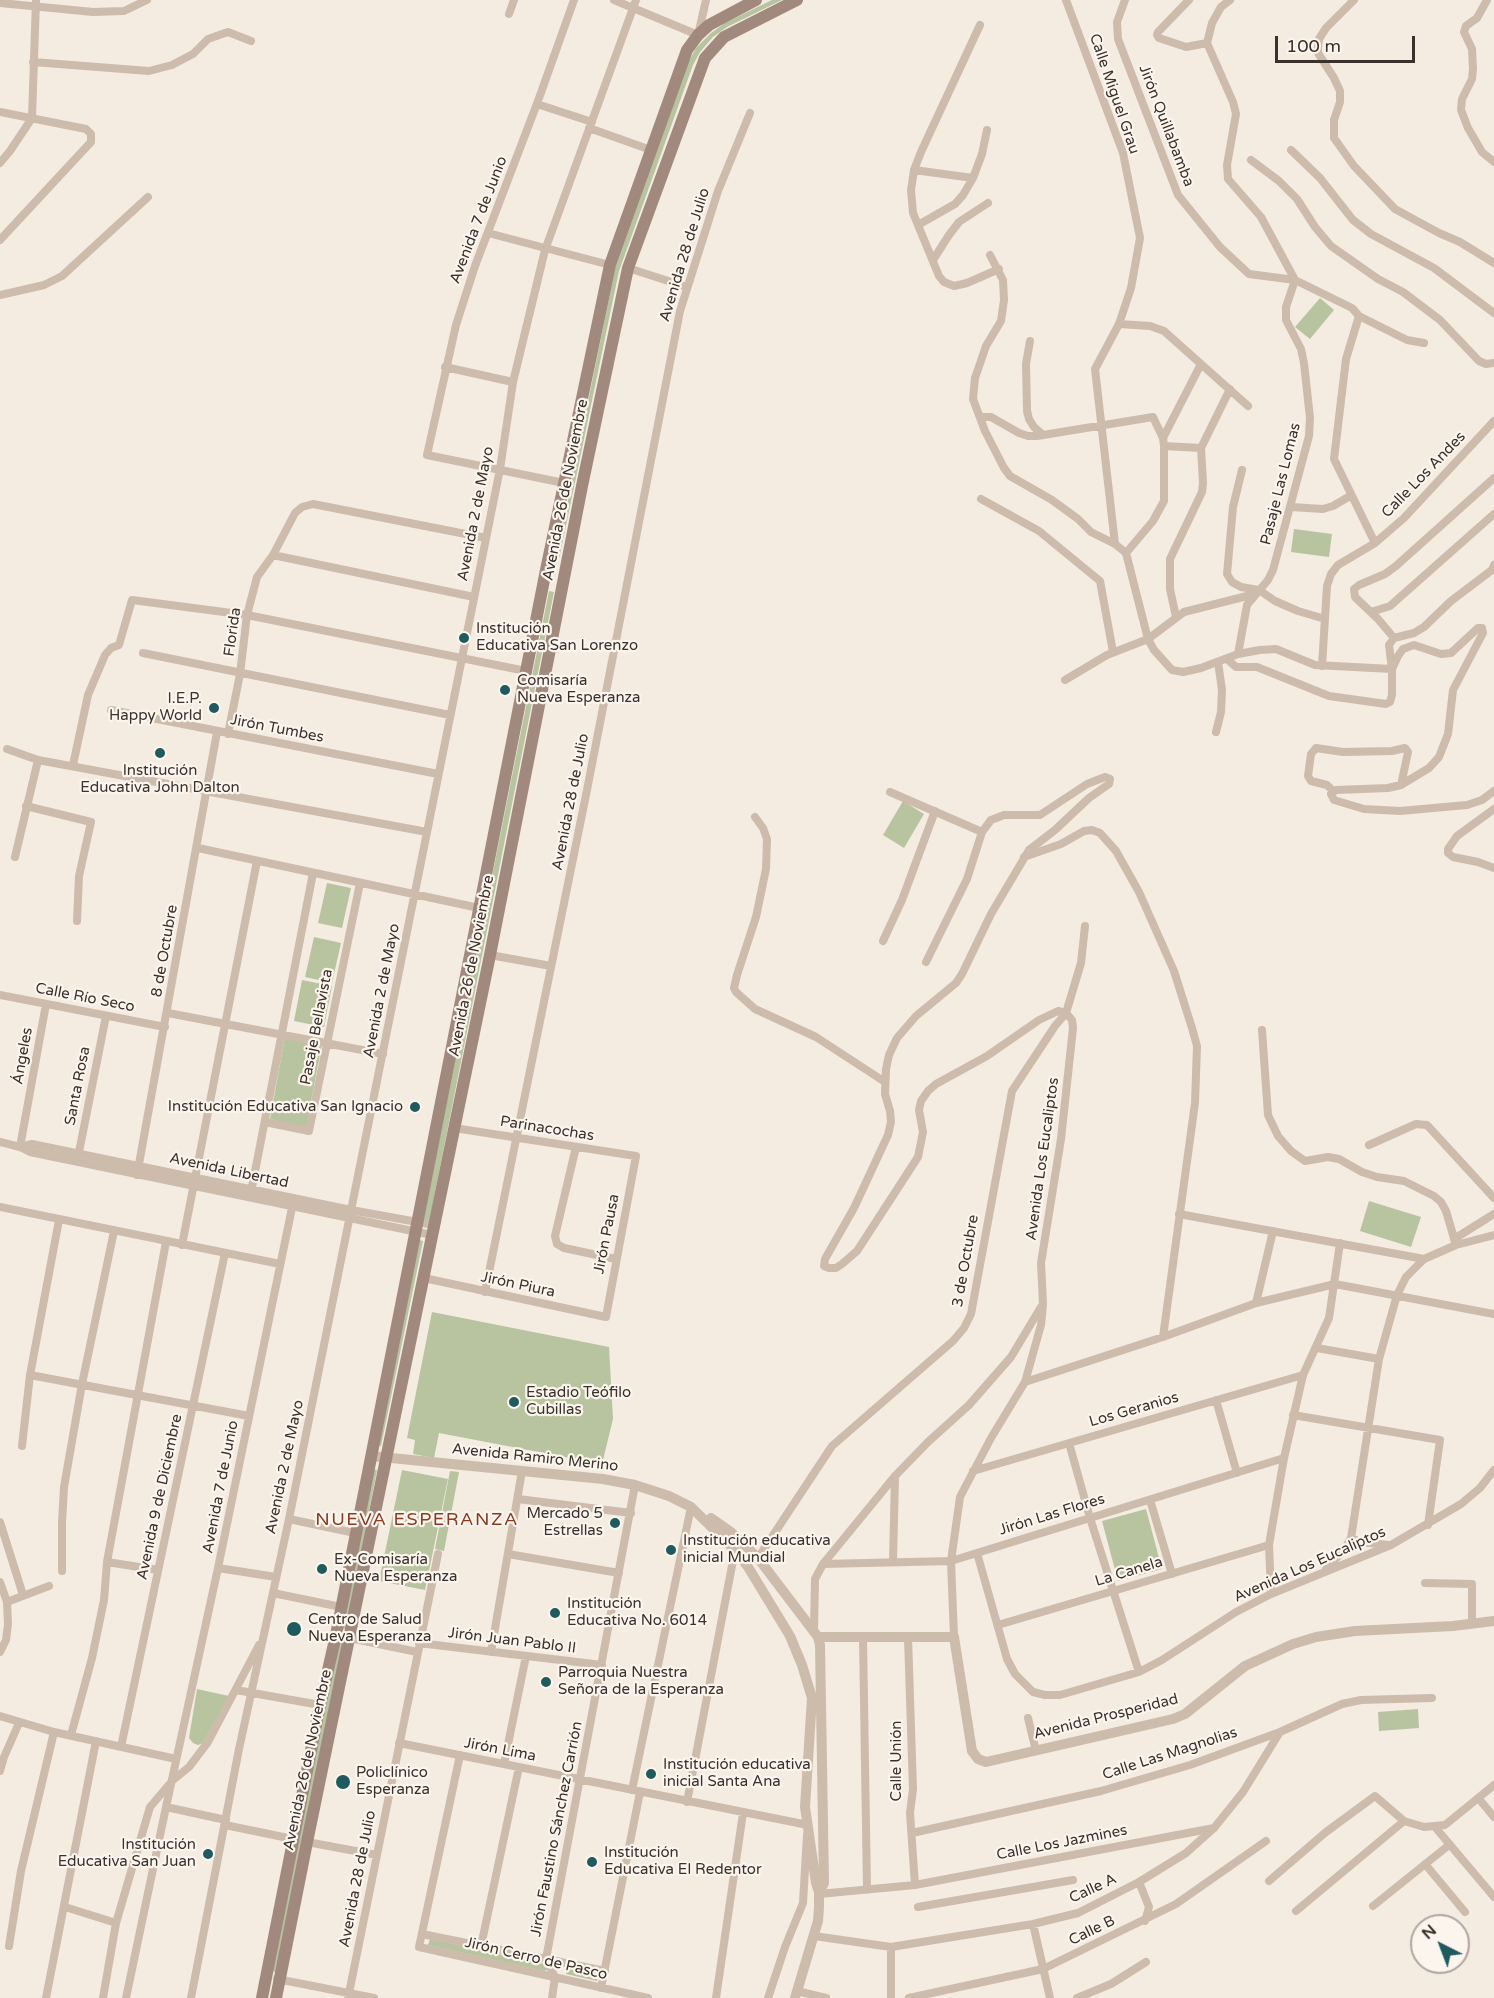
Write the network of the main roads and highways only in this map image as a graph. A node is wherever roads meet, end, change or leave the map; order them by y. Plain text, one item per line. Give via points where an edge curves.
1 (756, 0) edge
2 (797, 0) edge
3 (546, 570) junction
4 (565, 573) junction
5 (262, 1998) edge
6 (276, 1998) edge

1 - 3 main road, Avenida 26 de Noviembre via 709,25 685,56 610,265
2 - 4 main road, Avenida 26 de Noviembre via 723,37 705,58 628,268
3 - 4 main road
3 - 5 main road, Avenida 26 de Noviembre
4 - 6 main road, Avenida 26 de Noviembre

